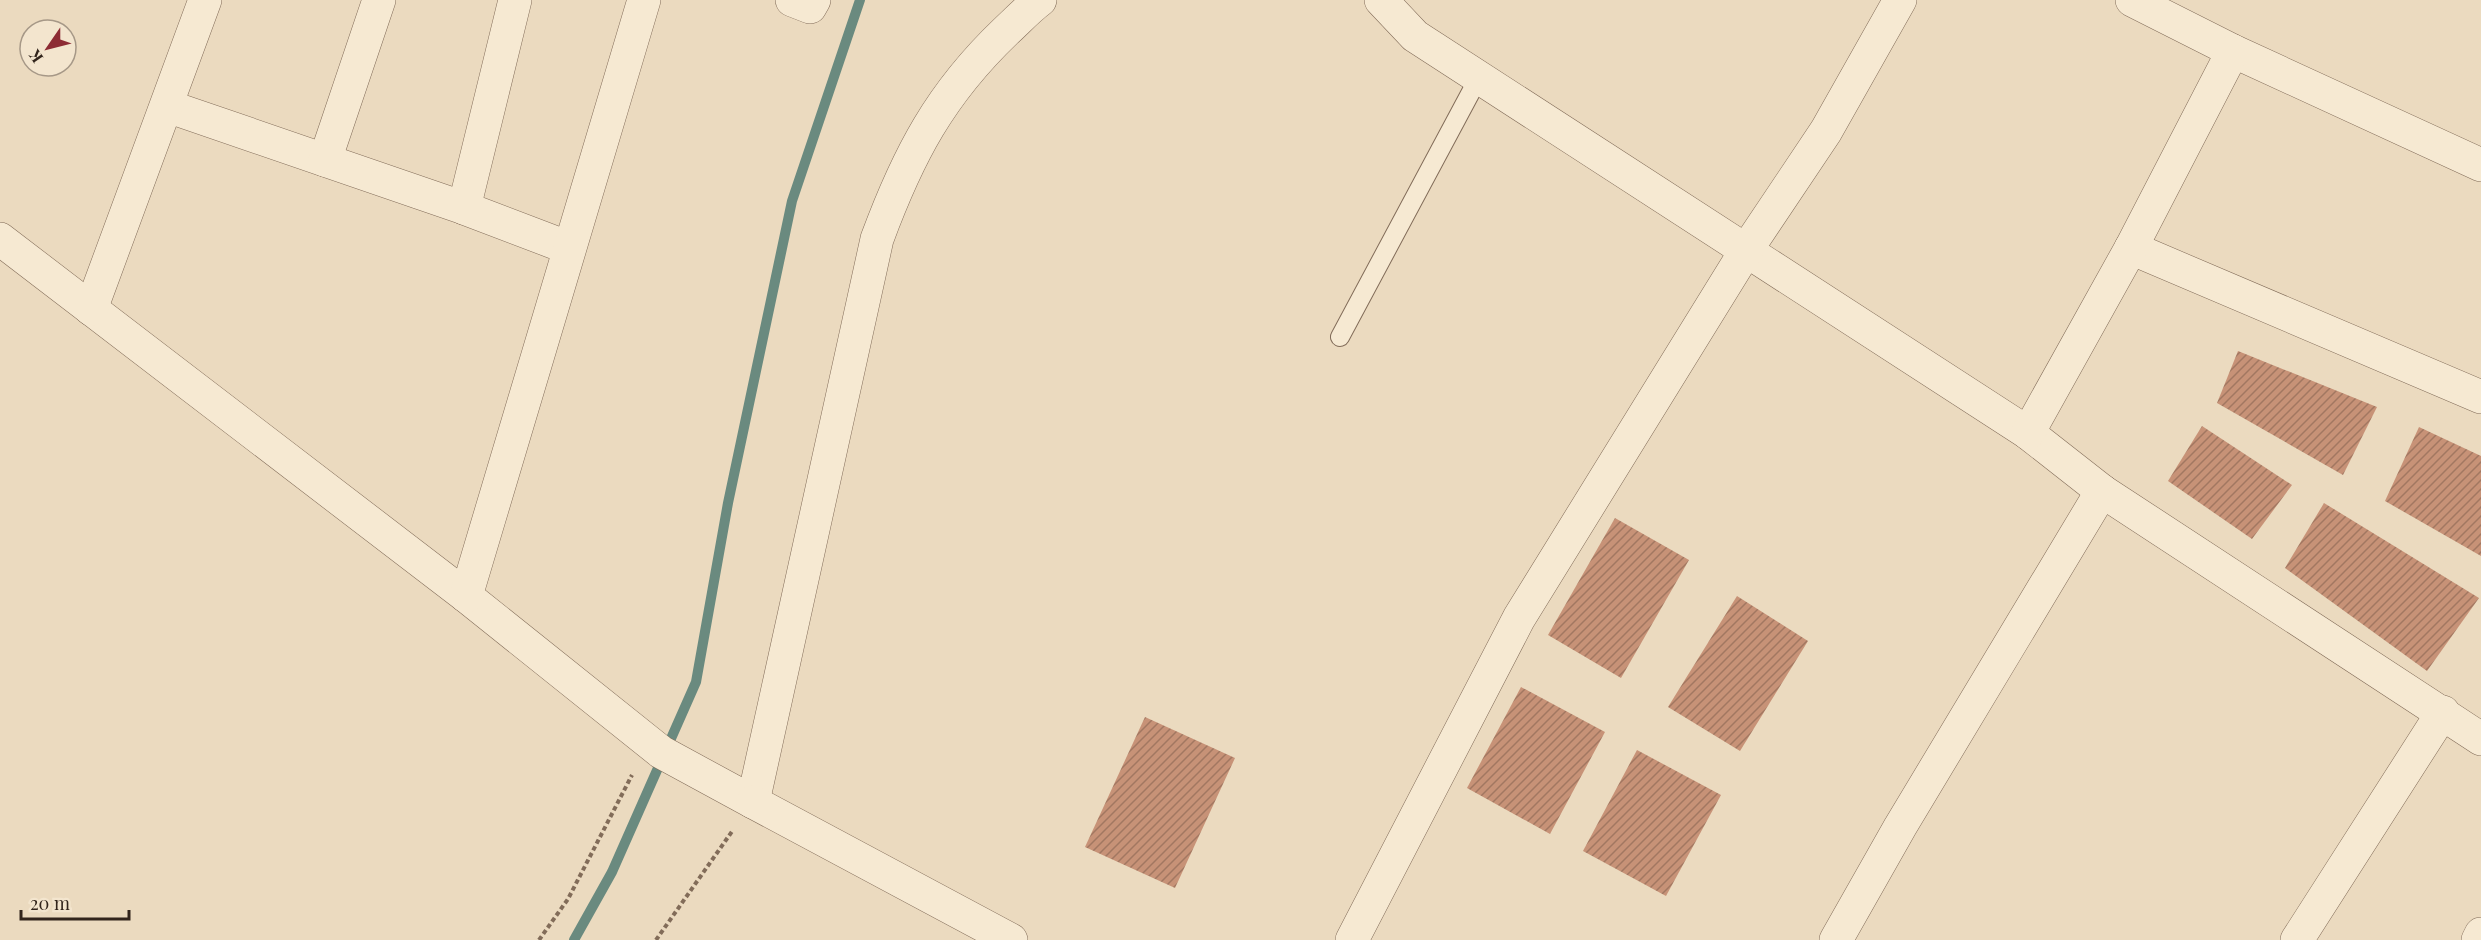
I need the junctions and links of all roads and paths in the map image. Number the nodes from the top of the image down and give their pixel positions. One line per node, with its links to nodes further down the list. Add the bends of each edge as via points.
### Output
1 (205, 0): 13 (street)
2 (379, 0): 14 (street)
3 (515, 0): 16 (street)
4 (644, 0): 18 (street)
5 (792, 0): 6 (street, via 810,7)
6 (814, 0)
7 (1040, 0): 30 (street, via 977,59 931,120 899,179 877,240)
8 (1381, 0): 12 (street, via 1415,36)
9 (1900, 0): 20 (street, via 1826,131)
10 (2132, 0): 11 (street)
11 (2233, 51): 15 (street); 19 (street)
12 (1479, 77): 20 (street); 22 (lane)
13 (167, 106): 14 (street); 21 (street)
14 (325, 160): 16 (street)
15 (2481, 165)
16 (464, 208): 18 (street)
17 (0, 239): 21 (street)
18 (568, 248): 26 (street)
19 (2131, 248): 23 (street); 24 (street)
20 (1747, 249): 24 (street); 35 (street, via 1519,618)
21 (91, 309): 26 (street)
22 (1340, 337)
23 (2481, 397)
24 (2028, 433): 25 (street)
25 (2102, 491): 27 (street); 36 (street)
26 (466, 596): 29 (street)
27 (2443, 712): 28 (street); 37 (street)
28 (2481, 739)
29 (655, 747): 30 (street); 32 (path, via 568,899)
30 (753, 802): 33 (path); 34 (street)
31 (2481, 934): 38 (street)
32 (539, 940)
33 (656, 940)
34 (1011, 940)
35 (1352, 940)
36 (1836, 940)
37 (2297, 940)
38 (2478, 940)

